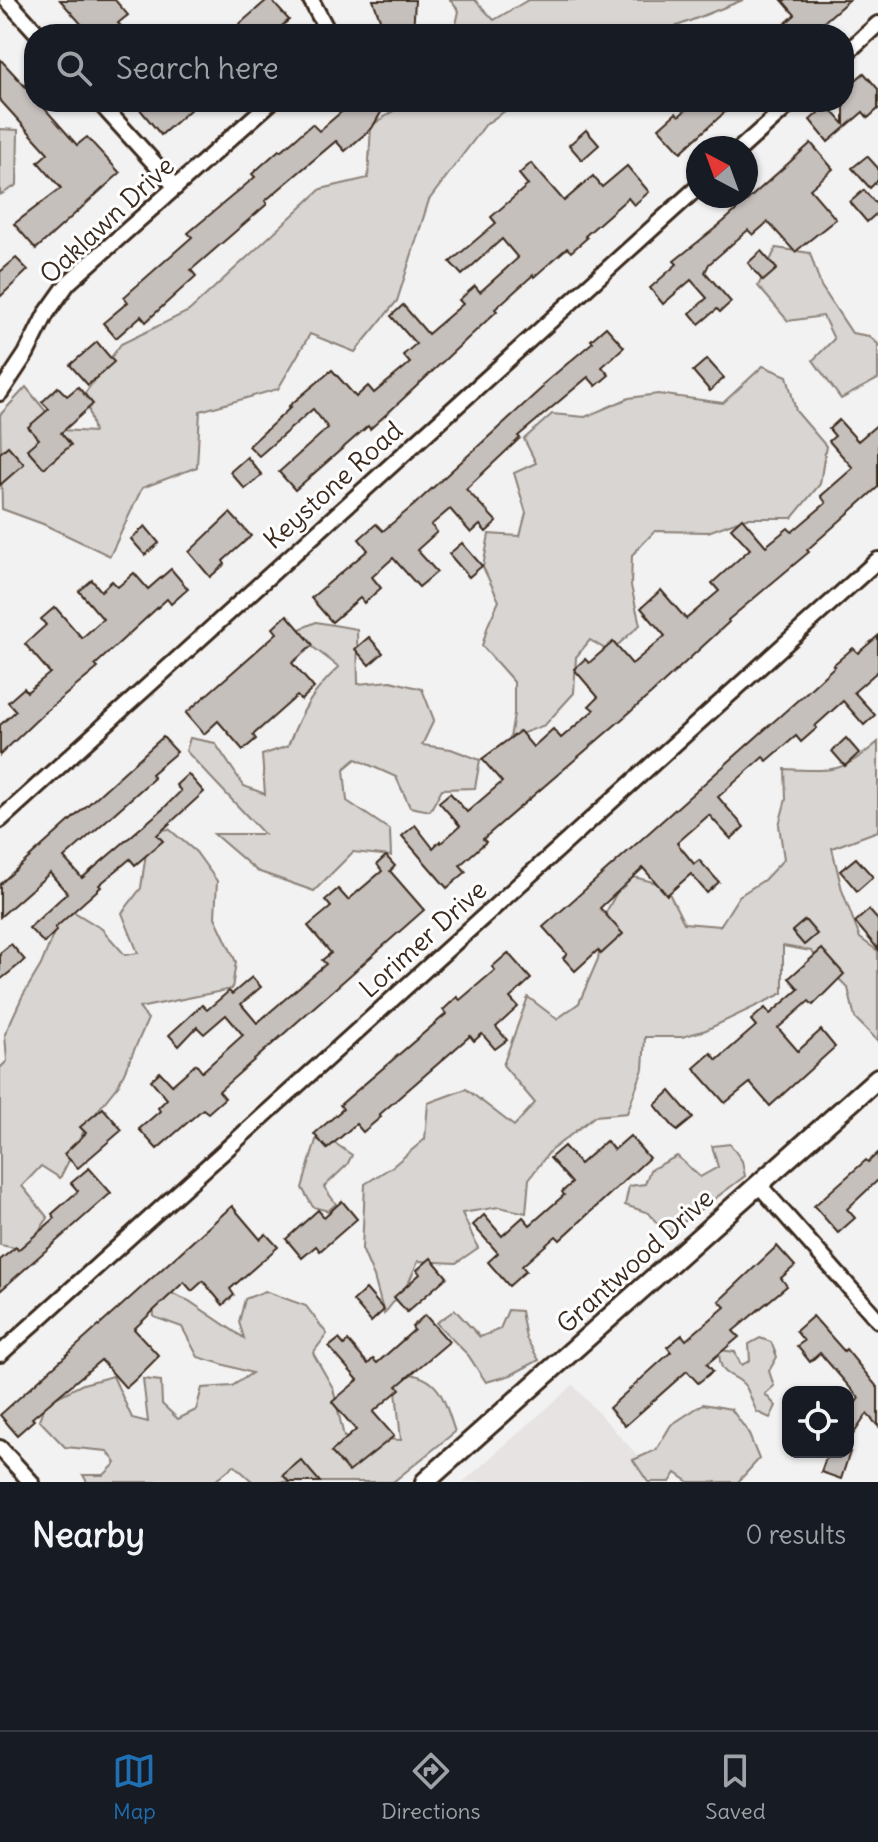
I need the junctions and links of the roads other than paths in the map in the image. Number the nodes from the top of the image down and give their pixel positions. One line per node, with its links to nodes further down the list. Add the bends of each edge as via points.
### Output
1 (7, 0): 3 (street)
2 (311, 0): 4 (street)
3 (29, 24)
4 (324, 24)
5 (878, 24): 6 (street)
6 (854, 46)
7 (108, 112): 11 (street)
8 (260, 112): 11 (street, Oaklawn Drive)
9 (781, 112): 10 (street)
10 (754, 136)
11 (176, 187): 13 (street, Oaklawn Drive, via 68,283)
12 (686, 198): 15 (street, Keystone Road)
13 (1, 388)
14 (878, 560): 19 (street, Lorimer Drive)
15 (0, 820)
16 (878, 1078): 17 (street, Grantwood Drive)
17 (759, 1185): 18 (street); 22 (street, Grantwood Drive)
18 (878, 1320)
19 (0, 1354)
20 (0, 1448): 21 (street)
21 (31, 1482)
22 (425, 1482)

